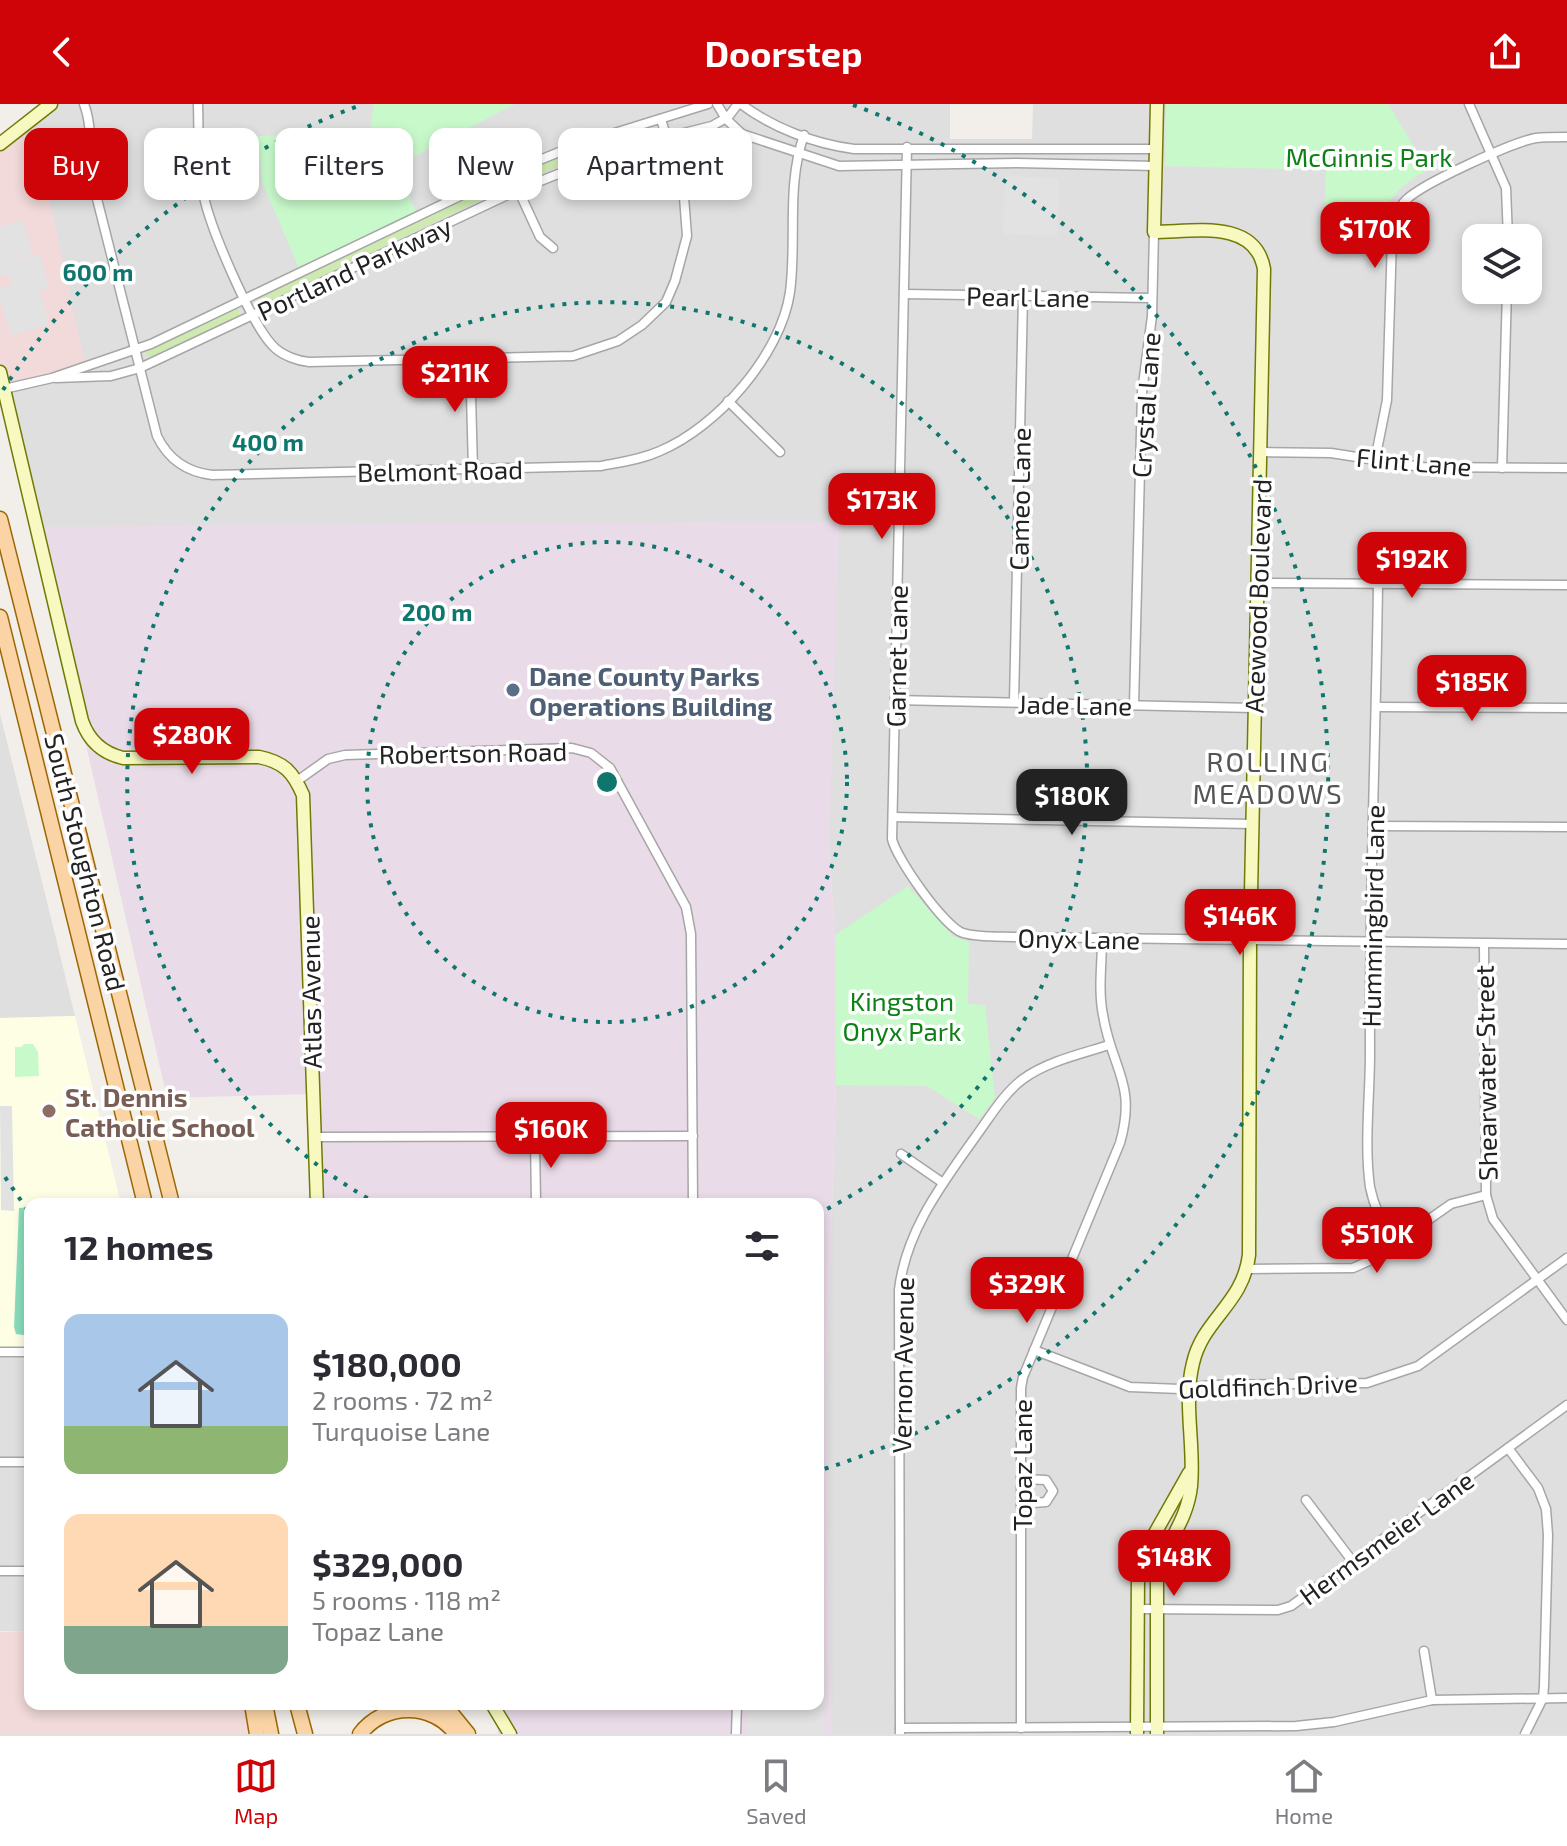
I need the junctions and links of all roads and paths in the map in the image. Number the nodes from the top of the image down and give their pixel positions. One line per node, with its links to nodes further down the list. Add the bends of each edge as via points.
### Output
1 (38, 104): 10 (street)
2 (51, 104): 10 (street)
3 (84, 104): 40 (street, Belmont Road, via 91,172)
4 (198, 104): 37 (street, via 204,199)
5 (708, 104): 11 (street, Portland Parkway)
6 (717, 104): 12 (street)
7 (740, 104): 12 (street); 15 (street)
8 (1157, 104): 20 (street, Crystal Lane)
9 (1469, 104): 22 (street)
10 (32, 117): 17 (street)
11 (661, 119): 13 (street); 23 (street, Portland Parkway)
12 (726, 119): 14 (street, Portland Parkway); 21 (street, via 742,134)
13 (664, 128)
14 (704, 128)
15 (804, 135): 18 (street, via 854,149); 21 (street, Belmont Road)
16 (1567, 137): 22 (street, via 1533,139)
17 (0, 144)
18 (907, 147): 19 (street); 25 (street, Garnet Lane)
19 (1017, 147): 20 (street); 24 (street)
20 (1157, 149): 26 (street, Crystal Lane)
21 (797, 153): 25 (street, via 839,166); 46 (street, Belmont Road, via 785,314 768,353)
22 (1491, 156): 31 (street, via 1506,188); 49 (street, via 1408,198 1394,223 1387,400)
23 (542, 159)
24 (1017, 163): 25 (street); 26 (street)
25 (907, 166): 34 (street, Garnet Lane)
26 (1156, 166): 32 (street, Crystal Lane)
27 (452, 200): 37 (street, Portland Parkway)
28 (497, 200): 39 (street, Portland Parkway)
29 (523, 200): 33 (street, via 540,237)
30 (684, 200): 41 (street, via 684,252 666,302 630,333 573,356)
31 (1507, 224)
32 (1154, 232): 36 (street, Crystal Lane); 48 (street, Acewood Boulevard, via 1241,234 1262,258)
33 (553, 248)
34 (904, 294): 35 (street, Pearl Lane); 58 (street, Garnet Lane)
35 (1023, 296): 36 (street, Pearl Lane); 59 (street, Cameo Lane)
36 (1152, 298): 60 (street, Crystal Lane, via 1142,392)
37 (245, 299): 39 (street); 40 (street, Portland Parkway)
38 (1507, 304): 50 (street)
39 (253, 316): 41 (street, via 276,349 303,362); 42 (street, Portland Parkway)
40 (135, 351): 42 (street, Belmont Road); 44 (street, Portland Parkway)
41 (470, 359): 52 (street)
42 (140, 368): 44 (street, Portland Parkway, via 111,376); 52 (street, Belmont Road, via 160,442 173,459 195,472)
43 (0, 372): 45 (street)
44 (52, 378): 45 (street, Portland Parkway)
45 (4, 389): 66 (street, via 82,721 92,741 123,758 259,757 278,761)
46 (728, 401): 47 (street); 52 (street, Belmont Road, via 688,437 636,460 601,466)
47 (780, 452)
48 (1261, 452): 49 (street, Flint Lane); 54 (street, Acewood Boulevard)
49 (1375, 460): 50 (street, Flint Lane, via 1421,467)
50 (1502, 468): 51 (street, Flint Lane)
51 (1567, 468)
52 (473, 469)
53 (0, 519): 64 (main road, South Stoughton Road)
54 (1258, 583): 55 (street); 62 (street, Acewood Boulevard)
55 (1378, 584): 56 (street); 61 (street, Hummingbird Lane)
56 (1567, 585)
57 (0, 617): 65 (main road, South Stoughton Road)
58 (895, 700): 59 (street, Jade Lane); 67 (street, Garnet Lane)
59 (1014, 702): 60 (street, Jade Lane)
60 (1134, 705): 62 (street, Jade Lane)
61 (1377, 707): 63 (street); 69 (street, Hummingbird Lane)
62 (1254, 708): 68 (street, Acewood Boulevard)
63 (1567, 708)
64 (64, 774): 65 (main road); 85 (main road, South Stoughton Road)
65 (40, 780): 84 (main road, South Stoughton Road)
66 (297, 781): 79 (street, Robertson Road, via 328,759 345,755 572,748 608,765 682,897 689,919); 80 (street, Atlas Avenue, via 305,808)
67 (893, 817): 68 (street); 71 (street, Garnet Lane, via 896,855)
68 (1252, 824): 73 (street, Acewood Boulevard)
69 (1374, 826): 70 (street); 74 (street, Hummingbird Lane)
70 (1567, 827)
71 (938, 910): 72 (street, Onyx Lane, via 964,934)
72 (1102, 939): 73 (street, Onyx Lane); 77 (street, Topaz Lane, via 1101,997)
73 (1250, 941): 74 (street, Onyx Lane); 91 (street, Acewood Boulevard)
74 (1369, 943): 75 (street, Onyx Lane); 89 (street, Hummingbird Lane, via 1370,1184 1382,1223)
75 (1484, 944): 76 (street, Onyx Lane); 83 (street, Shearwater Street)
76 (1567, 944)
77 (1109, 1045): 82 (street, Vernon Avenue, via 1024,1078); 94 (street, Topaz Lane, via 1125,1084 1125,1126)
78 (535, 1136): 79 (street); 80 (street); 87 (street)
79 (693, 1136): 88 (street, Robertson Road)
80 (314, 1137): 86 (street, Atlas Avenue)
81 (901, 1154): 82 (street)
82 (943, 1183): 124 (street, Vernon Avenue, via 917,1225 899,1290)
83 (1486, 1195): 89 (street, via 1451,1204); 92 (street, Shearwater Street, via 1493,1219)
84 (144, 1198)
85 (170, 1198)
86 (317, 1198)
87 (536, 1198)
88 (693, 1198)
89 (1395, 1242): 91 (street, via 1353,1268)
90 (1567, 1258): 92 (street, Goldfinch Drive)
91 (1247, 1269): 97 (street, Acewood Boulevard, via 1240,1289 1201,1339)
92 (1537, 1281): 93 (street, Shearwater Street); 97 (street, Goldfinch Drive, via 1418,1366 1394,1376 1347,1385)
93 (1567, 1320)
94 (1034, 1350): 97 (street, Goldfinch Drive, via 1118,1384); 103 (street, Topaz Lane, via 1021,1388)
95 (0, 1352): 96 (street)
96 (24, 1352)
97 (1190, 1387): 102 (street, Acewood Boulevard)
98 (1567, 1405): 99 (street, Hermsmeier Lane)
99 (1508, 1448): 106 (street, Hermsmeier Lane); 112 (street, via 1538,1488 1546,1509)
100 (0, 1462): 101 (street)
101 (24, 1462)
102 (1191, 1470): 109 (street, Acewood Boulevard, via 1141,1561); 110 (street, Acewood Boulevard, via 1182,1522 1158,1569)
103 (1021, 1479): 105 (street, Topaz Lane); 105 (street, via 1046,1480 1053,1491 1046,1502)
104 (1306, 1500): 106 (street)
105 (1021, 1504): 123 (street, Topaz Lane)
106 (1353, 1562): 110 (street, Hermsmeier Lane, via 1278,1610)
107 (0, 1571): 108 (street)
108 (24, 1571)
109 (1137, 1609): 110 (street, Hermsmeier Lane); 125 (street, Acewood Boulevard)
110 (1156, 1609): 126 (street, Acewood Boulevard)
111 (1424, 1651): 114 (street)
112 (1543, 1698): 113 (street); 114 (street); 135 (street)
113 (1567, 1698)
114 (1432, 1700): 126 (street, via 1309,1725)
115 (253, 1710): 127 (main road)
116 (266, 1710): 128 (main road)
117 (299, 1710): 129 (main road)
118 (404, 1710): 130 (main road, via 378,1718)
119 (412, 1710): 131 (main road, via 434,1714)
120 (447, 1710): 132 (main road)
121 (496, 1710): 133 (street)
122 (737, 1710): 134 (street)
123 (1021, 1728): 124 (street); 125 (street)
124 (900, 1731)
125 (1137, 1731): 126 (street)
126 (1157, 1731)
127 (257, 1734)
128 (271, 1734)
129 (305, 1734)
130 (360, 1734)
131 (456, 1734)
132 (468, 1734)
133 (510, 1734)
134 (736, 1734)
135 (1525, 1734)

